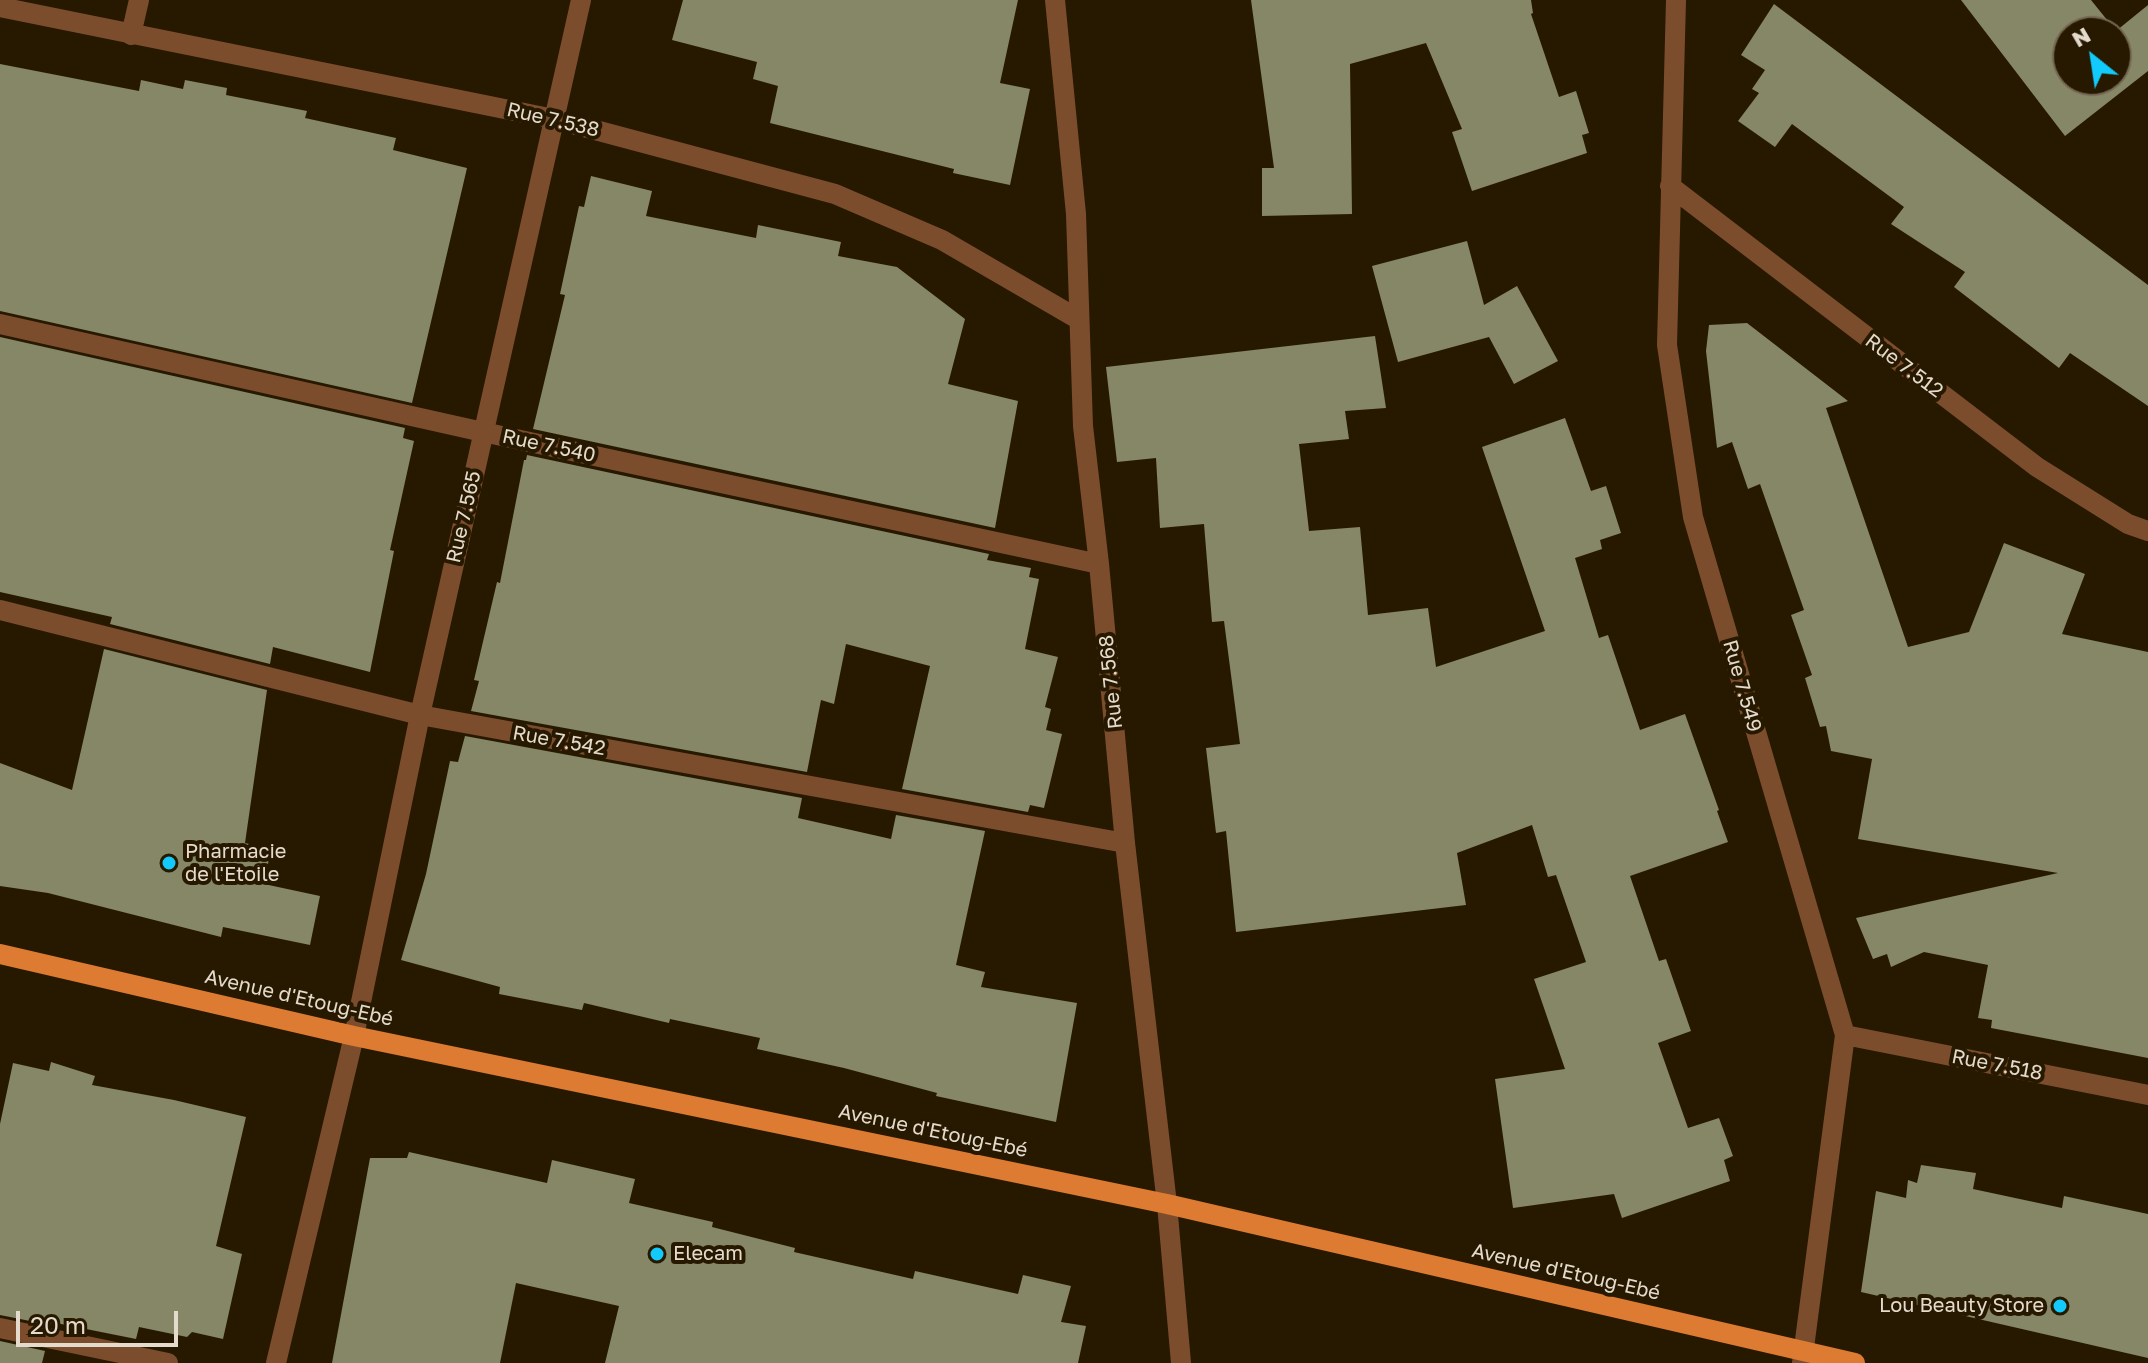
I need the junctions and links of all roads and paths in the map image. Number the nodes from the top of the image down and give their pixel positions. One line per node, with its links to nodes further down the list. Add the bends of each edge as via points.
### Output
1 (139, 0): 6 (street)
2 (581, 0): 7 (street, Rue 7.565)
3 (1055, 0): 9 (street, Rue 7.568, via 1076,214)
4 (1676, 0): 8 (street, Rue 7.549)
5 (0, 7): 6 (street, Rue 7.538)
6 (131, 35): 7 (street, Rue 7.538)
7 (554, 119): 9 (street, Rue 7.538, via 835,194 942,240); 11 (street, Rue 7.565)
8 (1670, 186): 12 (street, Rue 7.512, via 2037,467); 18 (street, Rue 7.549, via 1667,345 1693,517)
9 (1078, 319): 13 (street, Rue 7.568, via 1083,426)
10 (0, 324): 11 (street, Rue 7.540)
11 (483, 432): 13 (street, Rue 7.540); 15 (street, Rue 7.565)
12 (2148, 531)
13 (1099, 564): 16 (street, Rue 7.568)
14 (0, 610): 15 (street, Rue 7.542)
15 (420, 715): 16 (street, Rue 7.542); 19 (street, Rue 7.565)
16 (1125, 843): 21 (street, Rue 7.568)
17 (0, 954): 19 (main road, Avenue d'Etoug-Ebé)
18 (1845, 1035): 20 (street, Rue 7.518); 23 (street, Rue 7.549)
19 (354, 1036): 21 (main road, Avenue d'Etoug-Ebé); 25 (street, Rue 7.565)
20 (2148, 1095)
21 (1167, 1204): 23 (main road, Avenue d'Etoug-Ebé); 26 (street, Rue 7.568)
22 (0, 1328): 24 (street)
23 (1803, 1357): 27 (main road, Avenue d'Etoug-Ebé)
24 (168, 1363)
25 (276, 1363)
26 (1181, 1363)
27 (1855, 1363)

